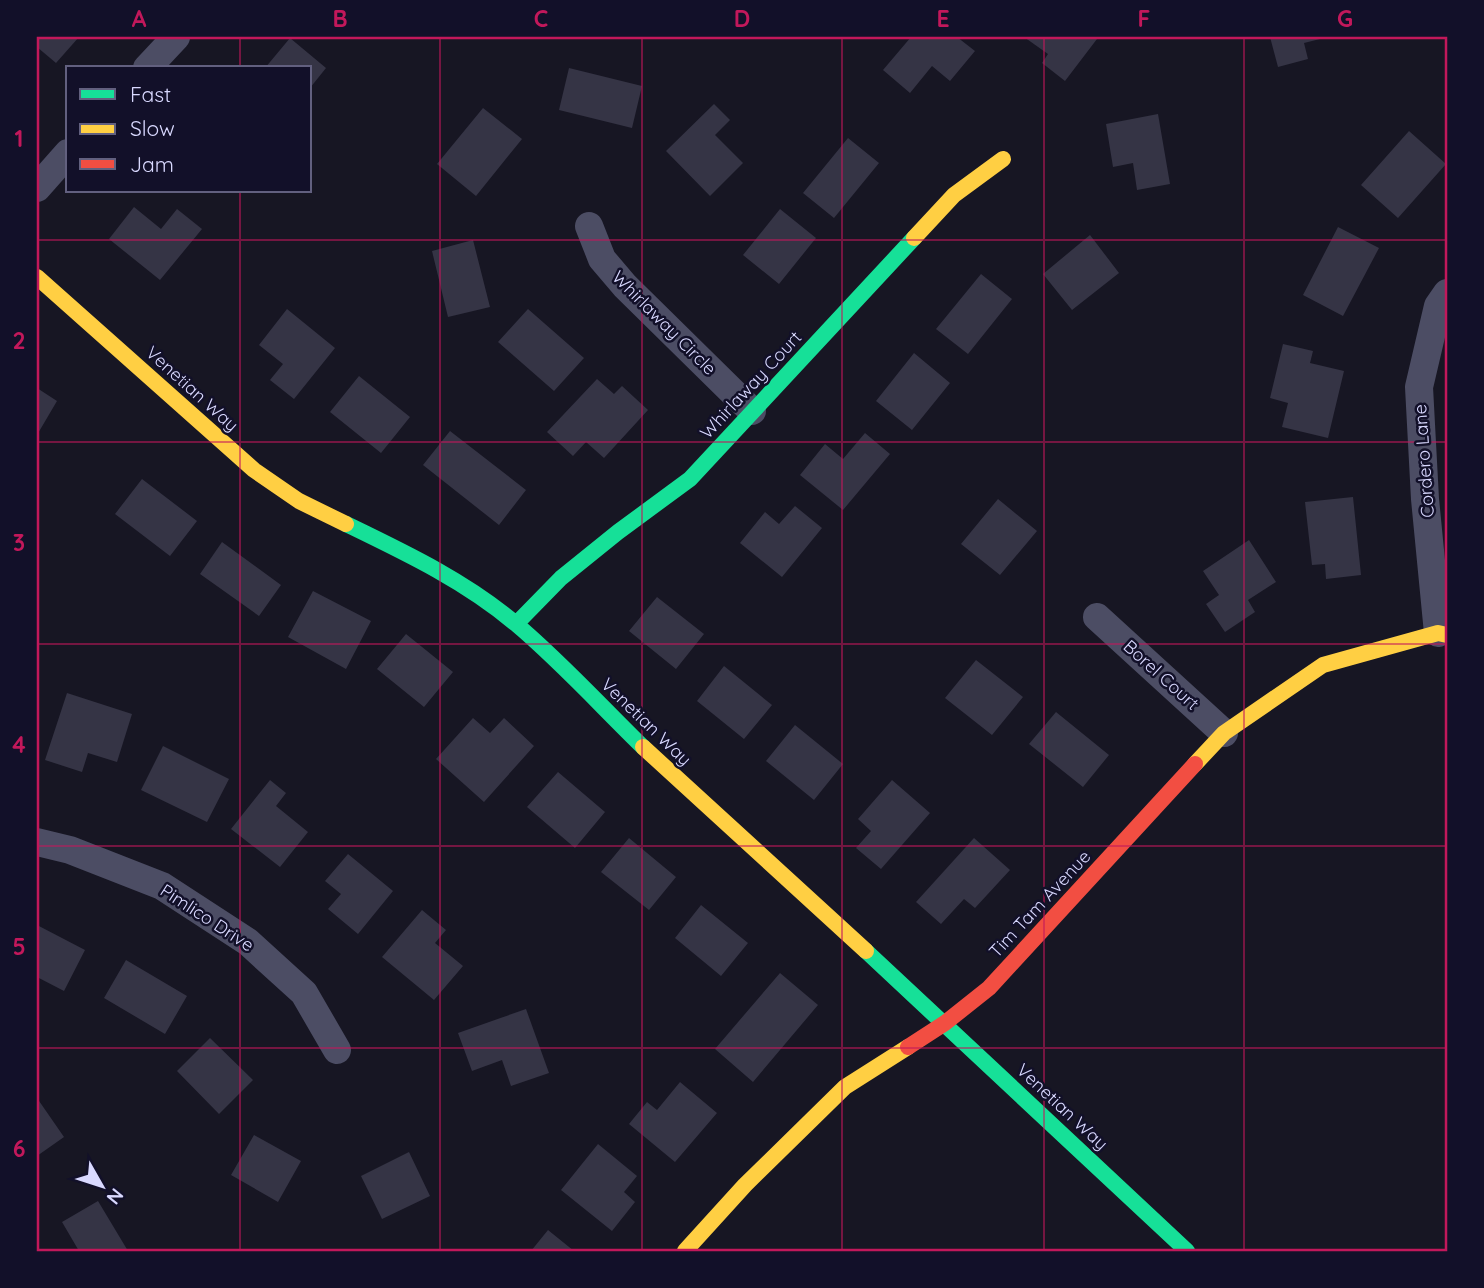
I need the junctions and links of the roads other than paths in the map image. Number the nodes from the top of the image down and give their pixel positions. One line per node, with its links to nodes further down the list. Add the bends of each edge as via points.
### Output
1 (176, 37): 2 (street)
2 (149, 66)
3 (66, 155): 5 (street)
4 (1003, 159): 9 (street, Whirlaway Court, via 954,195)
5 (37, 188)
6 (589, 226): 9 (street, Whirlaway Circle, via 602,259 625,286)
7 (37, 277): 11 (street, Venetian Way, via 254,470 299,501 424,561)
8 (1447, 293): 12 (street, Cordero Lane, via 1438,306 1419,387 1426,499)
9 (752, 411): 11 (street, Whirlaway Court, via 690,479 561,578)
10 (1097, 617): 13 (street, Borel Court)
11 (516, 624): 15 (street, Venetian Way, via 663,766)
12 (1443, 634): 13 (street, Tim Tam Avenue, via 1323,665)
13 (1224, 733): 15 (street, Tim Tam Avenue, via 989,988)
14 (37, 842): 16 (street, Pimlico Drive, via 162,886 248,942 304,993)
15 (945, 1023): 17 (street, Tim Tam Avenue, via 845,1087); 18 (street, Venetian Way)
16 (337, 1050)
17 (685, 1251)
18 (1187, 1251)

